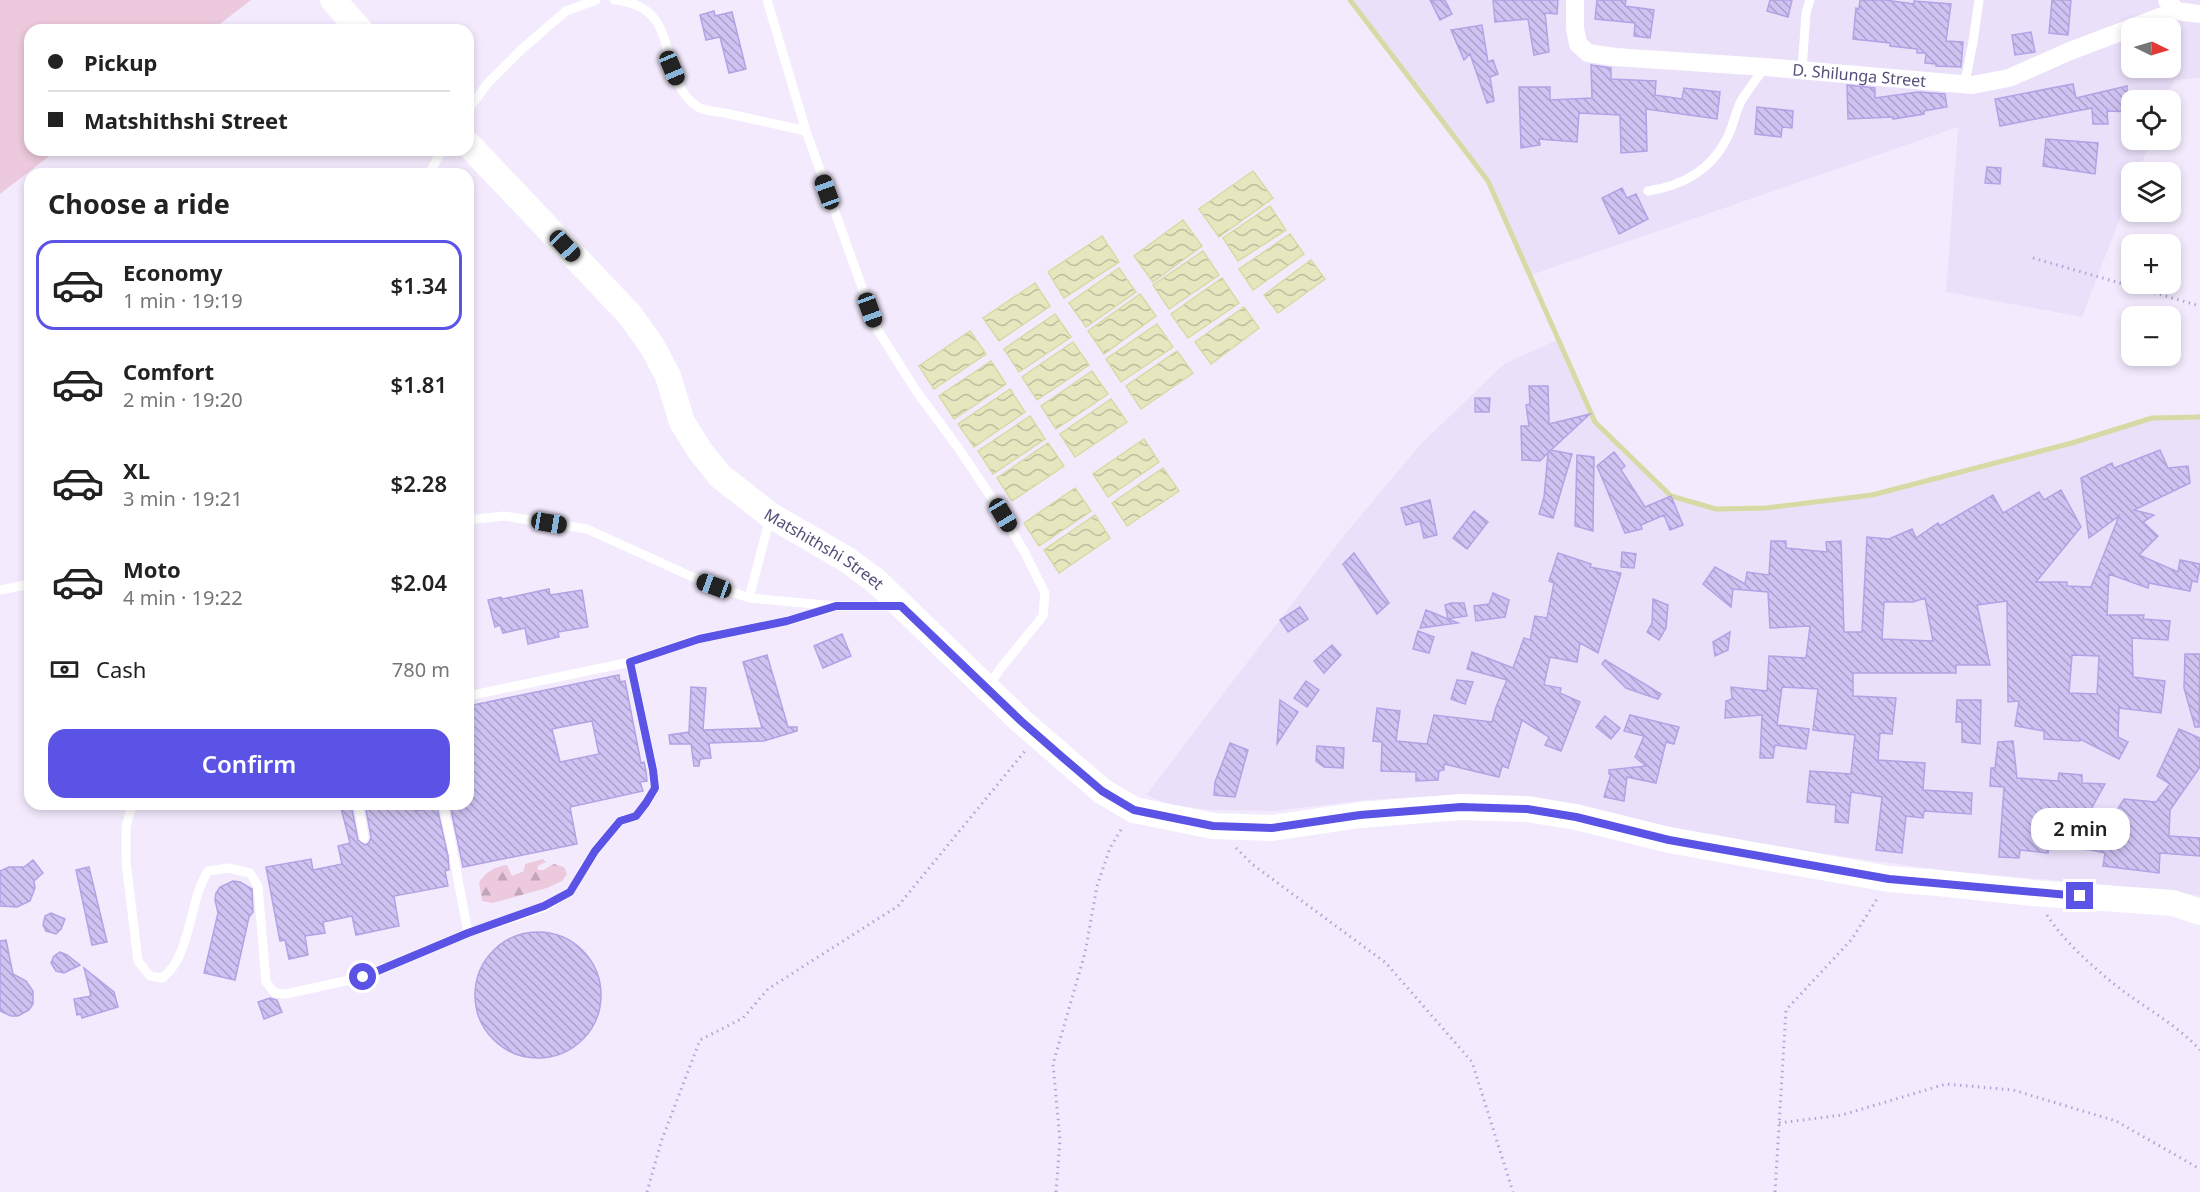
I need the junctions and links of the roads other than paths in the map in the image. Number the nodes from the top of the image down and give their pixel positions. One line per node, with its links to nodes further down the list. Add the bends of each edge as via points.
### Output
1 (333, 0): 12 (main road)
2 (570, 0): 10 (lane)
3 (596, 0): 10 (lane)
4 (614, 0): 17 (lane, via 649,11 662,30 681,87 700,108)
5 (767, 0): 17 (lane)
6 (1575, 0): 13 (street, D. Shilunga Street, via 1578,44 1588,53)
7 (1810, 0): 14 (lane)
8 (1978, 0): 15 (lane, via 1966,77)
9 (2171, 5): 11 (street); 15 (street, D. Shilunga Street, via 2009,78)
10 (566, 11): 16 (lane, via 522,49)
11 (2200, 14)
12 (355, 24)
13 (1765, 67): 14 (street, D. Shilunga Street); 19 (lane, via 1740,103 1726,140 1709,162 1684,181)
14 (1802, 70): 15 (street, D. Shilunga Street)
15 (1972, 85)
16 (474, 102)
17 (806, 130): 28 (lane, via 877,329 1003,515 1045,593 1042,616)
18 (474, 150): 20 (main road, Matshithshi Street, via 630,315 668,376 682,422 700,451 720,476)
19 (1648, 191)
20 (770, 515): 24 (lane); 26 (main road, Matshithshi Street, via 846,559)
21 (474, 519): 24 (lane, via 504,516 587,529)
22 (24, 585): 23 (lane)
23 (0, 590)
24 (748, 598): 25 (lane)
25 (836, 606): 26 (lane); 27 (lane, via 787,621 699,639)
26 (901, 606): 28 (main road, Matshithshi Street)
27 (630, 662): 29 (lane); 35 (lane, via 655,788 636,816 620,821 595,851 570,892 544,906)
28 (988, 688): 34 (main road, Matshithshi Street, via 1102,791 1134,810 1213,826 1272,828 1360,815 1461,807 1527,809 1669,840 1889,879 2173,903)
29 (474, 695)
30 (130, 810): 35 (lane, via 126,862 138,961 150,976 162,978 171,972 179,958 200,884 208,871 228,868 250,873 258,886 266,982 275,993 363,977)
31 (359, 810): 33 (lane)
32 (444, 810): 35 (lane)
33 (364, 838)
34 (2200, 912)
35 (468, 933)

